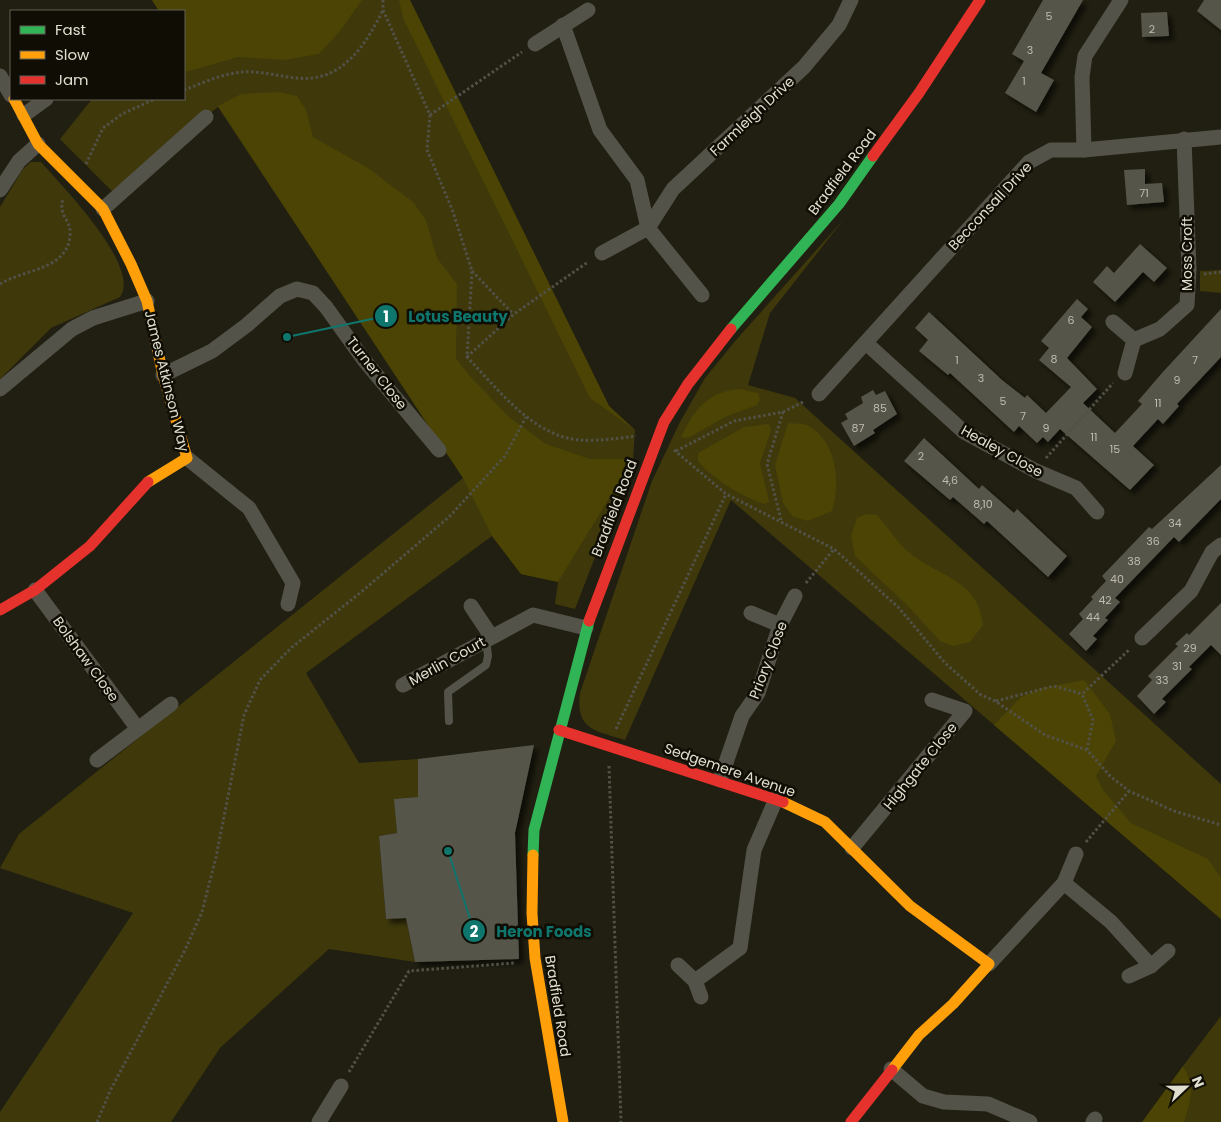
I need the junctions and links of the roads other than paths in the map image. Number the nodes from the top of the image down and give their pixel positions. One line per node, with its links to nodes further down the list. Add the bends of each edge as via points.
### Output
1 (851, 0): 19 (street, Farmleigh Drive, via 839,25 804,67 673,189)
2 (980, 0): 41 (street, Bradfield Road, via 919,93 839,204 740,318 688,384 664,422)
3 (1121, 0): 16 (street, via 1085,56 1082,77)
4 (588, 10): 5 (street)
5 (563, 24): 6 (street); 19 (street, via 600,130 637,180)
6 (535, 44)
7 (0, 76): 8 (street)
8 (10, 93)
9 (15, 100): 11 (street, James Atkinson Way)
10 (45, 100): 11 (street)
11 (24, 116): 15 (street, James Atkinson Way)
12 (206, 117): 18 (street)
13 (1221, 137): 14 (street, Becconsall Drive)
14 (1184, 139): 16 (street, Becconsall Drive); 24 (street, Moss Croft, via 1189,269 1187,304 1160,329)
15 (38, 144): 17 (street, via 19,161); 18 (street, James Atkinson Way)
16 (1084, 150): 25 (street, Becconsall Drive, via 1051,150 1029,162)
17 (0, 190)
18 (103, 209): 22 (street, James Atkinson Way)
19 (648, 228): 20 (street, Farmleigh Drive); 21 (street)
20 (602, 253)
21 (702, 295)
22 (147, 301): 27 (street, James Atkinson Way); 28 (street, James Atkinson Way, via 93,318 72,329)
23 (1113, 322): 24 (street)
24 (1134, 340): 26 (street)
25 (866, 343): 29 (street, Becconsall Drive); 32 (street, Healey Close, via 964,432 1036,471 1076,488)
26 (1125, 373)
27 (163, 375): 30 (street, Turner Close, via 212,351 280,296 297,290 313,293); 31 (street, James Atkinson Way)
28 (0, 389)
29 (819, 394)
30 (439, 450)
31 (187, 458): 34 (street, James Atkinson Way, via 144,484 90,546); 36 (street, via 249,508 293,583)
32 (1096, 512)
33 (1221, 545): 43 (street, via 1212,552 1191,590)
34 (35, 590): 38 (street, James Atkinson Way); 48 (street, Bolshaw Close)
35 (795, 596): 40 (street, Priory Close)
36 (288, 604)
37 (471, 606): 42 (street, Merlin Court)
38 (0, 610)
39 (751, 614): 40 (street)
40 (780, 625): 51 (street, Priory Close, via 758,694 742,716)
41 (586, 628): 42 (street, Merlin Court, via 533,616); 49 (street, Bradfield Road)
42 (489, 638): 44 (street, Merlin Court); 47 (lane, via 486,665 448,692)
43 (1142, 638)
44 (403, 685)
45 (932, 700): 53 (street, Highgate Close, via 965,711)
46 (171, 704): 48 (street)
47 (449, 721)
48 (138, 729): 50 (street)
49 (559, 730): 51 (street, Sedgemere Avenue); 66 (street, Bradfield Road, via 534,830 532,913 535,958)
50 (97, 760)
51 (720, 780): 52 (street, Sedgemere Avenue)
52 (776, 799): 53 (street, Sedgemere Avenue, via 825,822); 61 (street, via 754,850 740,948)
53 (852, 848): 57 (street, Sedgemere Avenue, via 910,906)
54 (1076, 854): 55 (street)
55 (1064, 883): 57 (street); 59 (street, via 1111,922)
56 (1168, 951): 59 (street)
57 (988, 964): 63 (street, via 953,1004 919,1035)
58 (678, 965): 61 (street)
59 (1151, 966): 60 (street)
60 (1129, 976)
61 (696, 981): 62 (street)
62 (701, 997)
63 (891, 1069): 67 (street); 68 (street, via 923,1096 944,1102 988,1104)
64 (341, 1086): 65 (street)
65 (319, 1122)
66 (563, 1122)
67 (851, 1122)
68 (1030, 1122)

